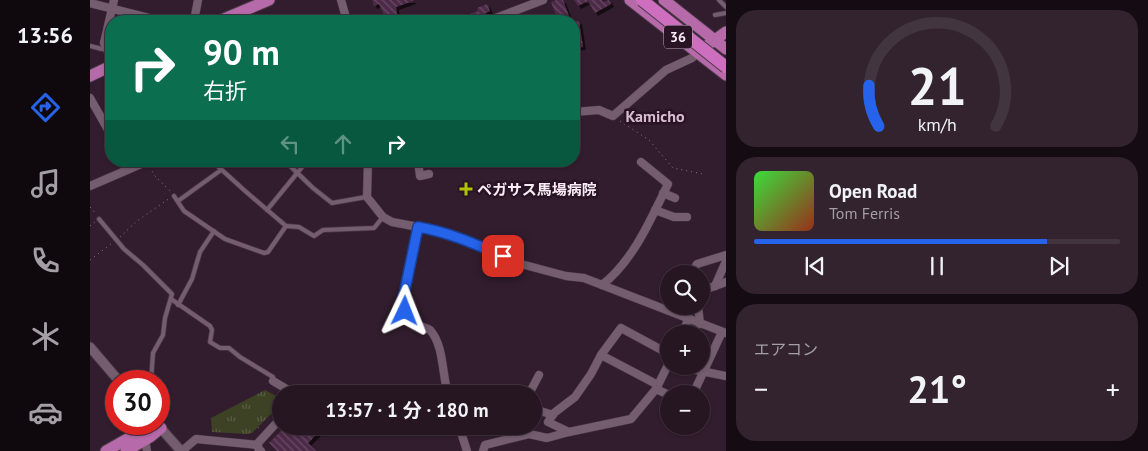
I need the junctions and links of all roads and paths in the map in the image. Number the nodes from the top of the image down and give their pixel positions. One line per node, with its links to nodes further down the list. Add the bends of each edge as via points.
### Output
1 (114, 0): 14 (street)
2 (198, 0): 18 (street)
3 (251, 0): 11 (street)
4 (341, 0): 20 (street)
5 (543, 0): 21 (street)
6 (630, 0): 27 (main road, 36)
7 (642, 0): 28 (highway, bridge)
8 (656, 0): 26 (highway)
9 (664, 0): 26 (main road, 36)
10 (719, 0): 13 (lane)
11 (266, 1): 19 (main road)
12 (90, 3): 14 (street)
13 (726, 7)
14 (112, 9): 16 (street); 17 (street)
15 (726, 13): 22 (lane)
16 (111, 15)
17 (136, 15)
18 (195, 15)
19 (245, 15)
20 (345, 15)
21 (504, 15)
22 (715, 15)
23 (726, 32): 26 (main road)
24 (90, 46): 25 (lane)
25 (105, 48)
26 (723, 48): 27 (main road)
27 (702, 56): 30 (main road, 36); 34 (street, via 666,70)
28 (726, 67)
29 (105, 69): 31 (main road)
30 (726, 75)
31 (90, 76)
32 (90, 98): 35 (street)
33 (580, 112): 34 (street, via 599,110)
34 (613, 116): 49 (path, via 649,140 673,168)
35 (105, 125)
36 (641, 162): 51 (street, via 668,184)
37 (127, 167): 45 (street)
38 (135, 167): 45 (street)
39 (151, 167): 52 (path)
40 (219, 167): 46 (lane)
41 (290, 167): 47 (lane)
42 (302, 167): 47 (lane)
43 (368, 167): 53 (street)
44 (419, 167): 48 (street, via 420,176)
45 (129, 170): 50 (street)
46 (222, 170): 55 (lane); 57 (lane)
47 (297, 173): 53 (lane, via 332,203); 57 (lane)
48 (429, 174)
49 (703, 174)
50 (90, 186)
51 (663, 193): 54 (street); 58 (street)
52 (174, 196): 55 (lane); 65 (path, via 136,221)
53 (367, 197): 59 (street)
54 (675, 198)
55 (178, 201): 64 (lane, via 184,211)
56 (90, 207): 61 (path)
57 (267, 210): 62 (lane)
58 (655, 210): 60 (street, via 674,217); 71 (street, via 627,258 612,278)
59 (383, 217): 62 (lane, via 374,228 322,230 314,236 299,227); 63 (street)
60 (687, 217)
61 (99, 219): 65 (lane)
62 (286, 226): 64 (lane, via 264,253)
63 (418, 227): 71 (street, via 468,240 521,264); 93 (street, via 402,304 416,323 430,330 442,356)
64 (214, 231): 75 (lane, via 200,252 192,279)
65 (116, 240): 67 (path); 74 (lane, via 172,294)
66 (726, 255): 69 (street)
67 (90, 260)
68 (726, 261): 72 (street)
69 (696, 265)
70 (726, 282): 72 (street)
71 (602, 285): 77 (street)
72 (715, 286): 73 (street)
73 (710, 287)
74 (171, 299): 75 (lane); 86 (lane, via 163,335 154,353)
75 (178, 305): 91 (lane, via 210,326 210,342 220,348 229,348)
76 (699, 315): 78 (street)
77 (688, 320): 78 (street); 79 (street)
78 (700, 324): 80 (street)
79 (686, 325)
80 (724, 333): 84 (street)
81 (90, 347): 85 (street)
82 (660, 349): 83 (street, via 621,328)
83 (601, 356): 95 (street); 98 (street, via 575,397)
84 (710, 360)
85 (110, 370)
86 (152, 370)
87 (710, 373): 90 (street)
88 (539, 375): 94 (street)
89 (663, 375): 95 (street)
90 (726, 376)
91 (273, 380): 92 (street)
92 (281, 385)
93 (447, 385)
94 (534, 385)
95 (657, 387): 96 (street); 102 (street, via 631,419)
96 (660, 389)
97 (542, 412): 98 (street)
98 (553, 415): 102 (street, via 548,422)
99 (258, 427): 101 (path)
100 (272, 427): 107 (street, via 259,441)
101 (262, 431)
102 (569, 432): 112 (street, via 548,438 529,434 485,445)
103 (134, 435): 108 (main road)
104 (166, 435): 110 (street)
105 (462, 435): 111 (street)
106 (146, 446): 109 (main road)
107 (260, 448): 110 (street, via 196,439)
108 (106, 451)
109 (126, 451)
110 (181, 451)
111 (467, 451)
112 (483, 451)

